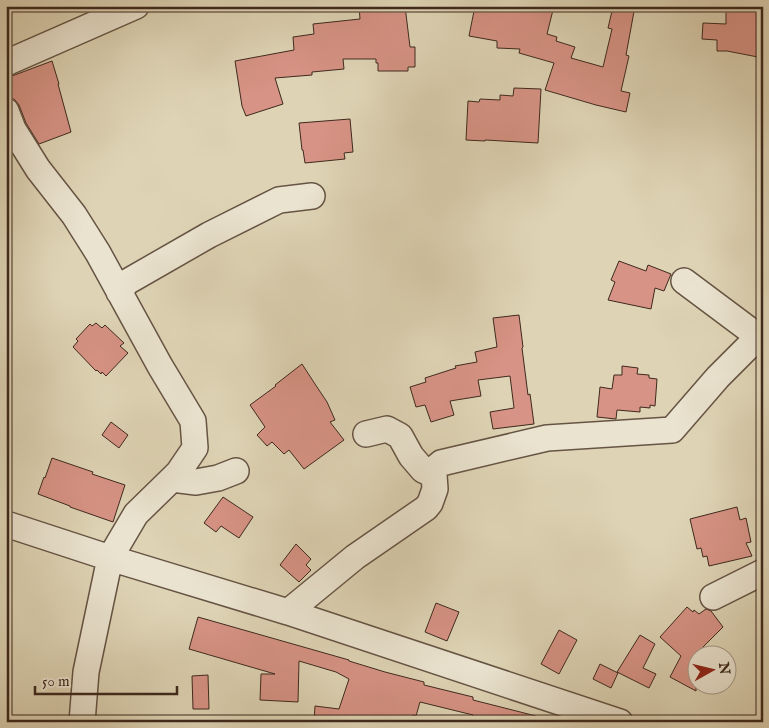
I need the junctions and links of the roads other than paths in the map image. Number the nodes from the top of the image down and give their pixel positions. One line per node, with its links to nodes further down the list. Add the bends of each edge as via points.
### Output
1 (136, 6): 2 (street)
2 (8, 58)
3 (6, 111): 6 (street, via 13,129 74,215)
4 (312, 196): 6 (street, via 279,200 127,282)
5 (684, 281): 7 (street)
6 (119, 292): 11 (street, via 192,421 195,448)
7 (761, 335): 10 (street, via 718,377 672,430 547,438 441,464 435,468)
8 (366, 434): 10 (street, via 387,429 400,436 411,456 424,470)
9 (236, 471): 11 (street, via 196,482)
10 (434, 475): 16 (street, via 435,489 426,508 355,557)
11 (172, 479): 13 (street, via 136,514)
12 (6, 524): 13 (street)
13 (110, 558): 16 (street); 17 (street, via 86,672)
14 (763, 572): 15 (street)
15 (713, 597)
16 (288, 612): 18 (street)
17 (82, 722)
18 (620, 722)

